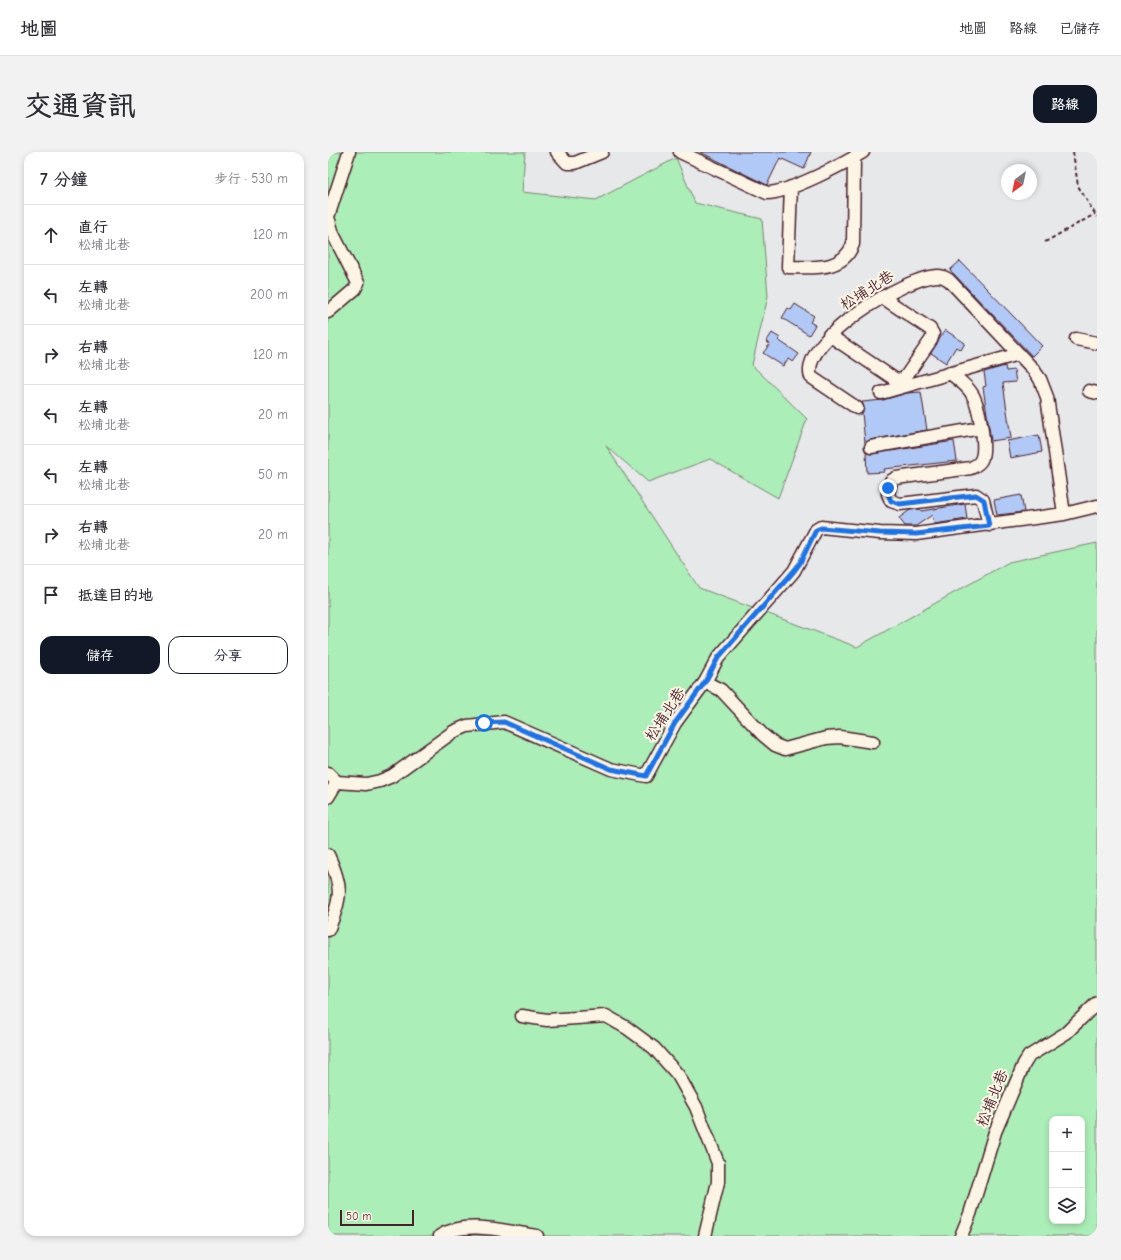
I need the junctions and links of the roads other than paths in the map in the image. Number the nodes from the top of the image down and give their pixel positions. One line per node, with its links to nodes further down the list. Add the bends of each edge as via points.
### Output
1 (349, 152): 7 (street)
2 (557, 152): 3 (street, via 567,163 576,164)
3 (602, 152)
4 (680, 152): 6 (street, via 766,193)
5 (859, 155): 6 (street); 6 (street, via 853,244 846,256 824,268 788,267)
6 (791, 187)
7 (328, 217): 9 (street, via 333,234 358,283 355,289)
8 (882, 297): 10 (street, 松埔北巷); 10 (street, via 930,329 933,334 904,379 896,380); 13 (street, 松埔北巷, via 902,286 942,276 949,280)
9 (328, 312)
10 (828, 335): 16 (street, 松埔北巷, via 810,364 811,377)
11 (1076, 339): 12 (street)
12 (1097, 343)
13 (1020, 354): 14 (street); 20 (street, 松埔北巷, via 1040,379 1047,397)
14 (950, 373): 15 (street); 17 (street, via 971,392)
15 (881, 392)
16 (857, 408)
17 (981, 428): 18 (street); 21 (street, via 980,462 971,468 896,478 891,481 888,494 891,501 900,504 976,495 984,500)
18 (871, 447)
19 (1097, 506): 20 (street, 松埔北巷)
20 (1064, 514): 21 (street, 松埔北巷)
21 (989, 526): 22 (street, 松埔北巷, via 916,534 821,528 816,530 797,567 718,658)
22 (705, 682): 23 (street, via 721,690 763,735 785,749 826,738 840,737); 25 (street, 松埔北巷, via 675,723 646,776 611,769 504,722 467,726 453,732 392,776 380,781 366,784)
23 (873, 742)
24 (328, 773): 25 (street)
25 (337, 782): 26 (street)
26 (328, 797)
27 (328, 855): 28 (street, via 337,876 340,892 336,912)
28 (328, 930)
29 (1097, 1003): 34 (street, 松埔北巷, via 1066,1033 1029,1056 1024,1064 995,1132)
30 (522, 1016): 33 (street, via 547,1020 606,1016 654,1048 678,1075 696,1107 718,1163 718,1182)
31 (440, 1236): 32 (street, via 448,1231 472,1227)
32 (537, 1236)
33 (705, 1236)
34 (961, 1236)

